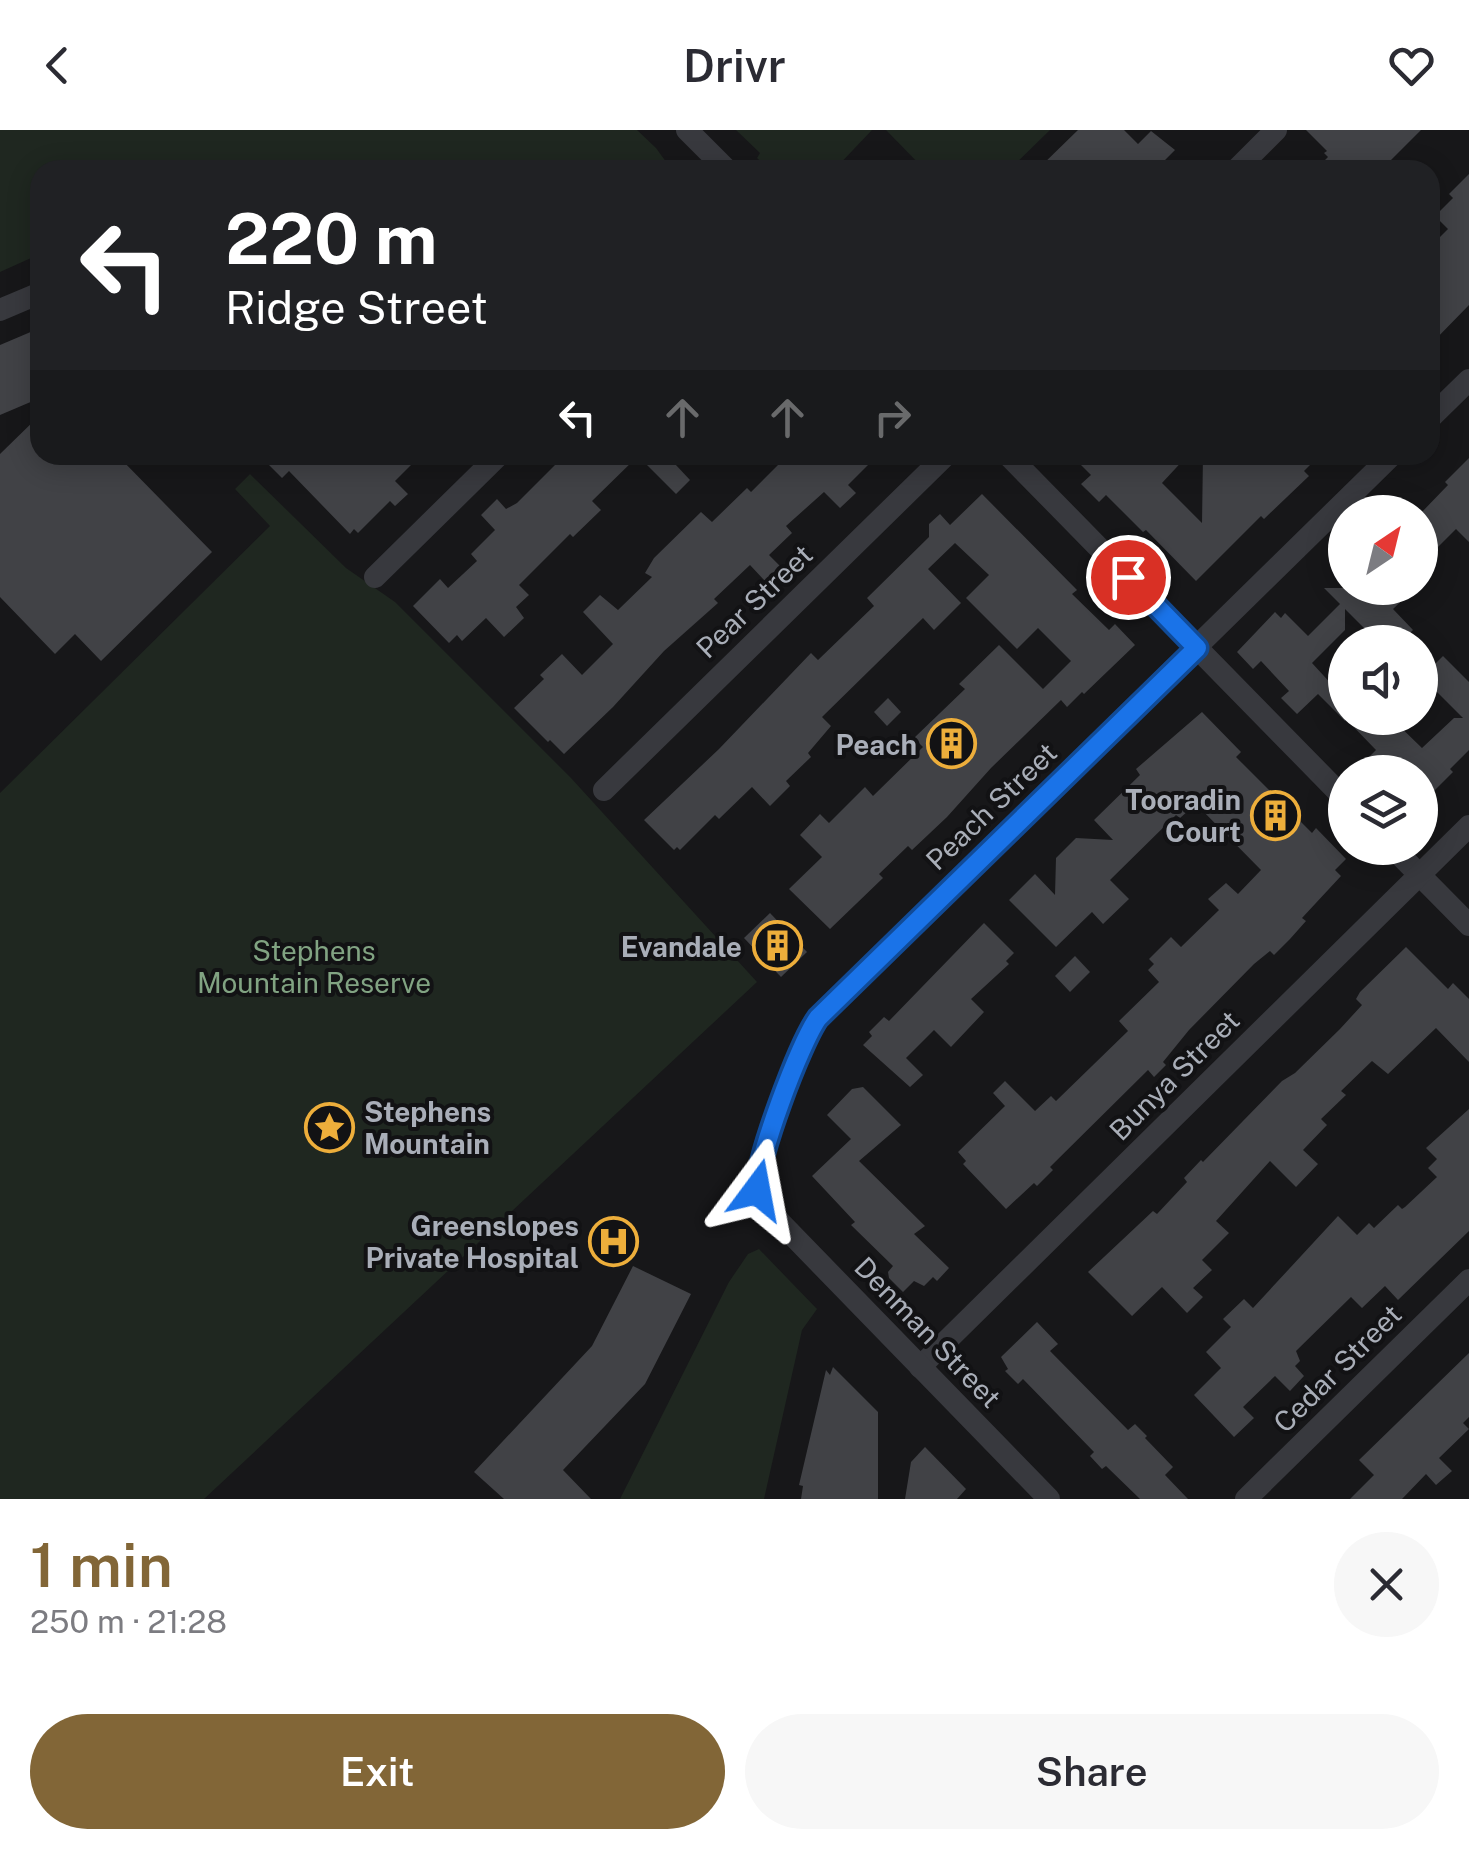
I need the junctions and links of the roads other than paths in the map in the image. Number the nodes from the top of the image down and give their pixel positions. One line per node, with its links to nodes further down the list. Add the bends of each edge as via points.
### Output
1 (687, 130): 3 (street)
2 (1276, 130): 4 (street)
3 (716, 160)
4 (1246, 160)
5 (30, 297): 6 (street)
6 (0, 310)
7 (1469, 380): 8 (street)
8 (1440, 408)
9 (489, 465): 13 (street)
10 (936, 465): 16 (street, Pear Street)
11 (1018, 465): 14 (street)
12 (1382, 465): 14 (street, Peach Street)
13 (375, 576)
14 (1197, 648): 15 (street); 21 (street, Peach Street, via 818,1018 758,1174)
15 (1328, 781)
16 (604, 790)
17 (1469, 826): 19 (street, Bunya Street)
18 (1410, 865): 19 (street)
19 (1420, 875): 20 (street); 23 (street, Bunya Street)
20 (1469, 925)
21 (764, 1206): 23 (street, Denman Street)
22 (1469, 1280): 25 (street, Cedar Street)
23 (920, 1367): 24 (street, Denman Street)
24 (1049, 1499)
25 (1246, 1499)

